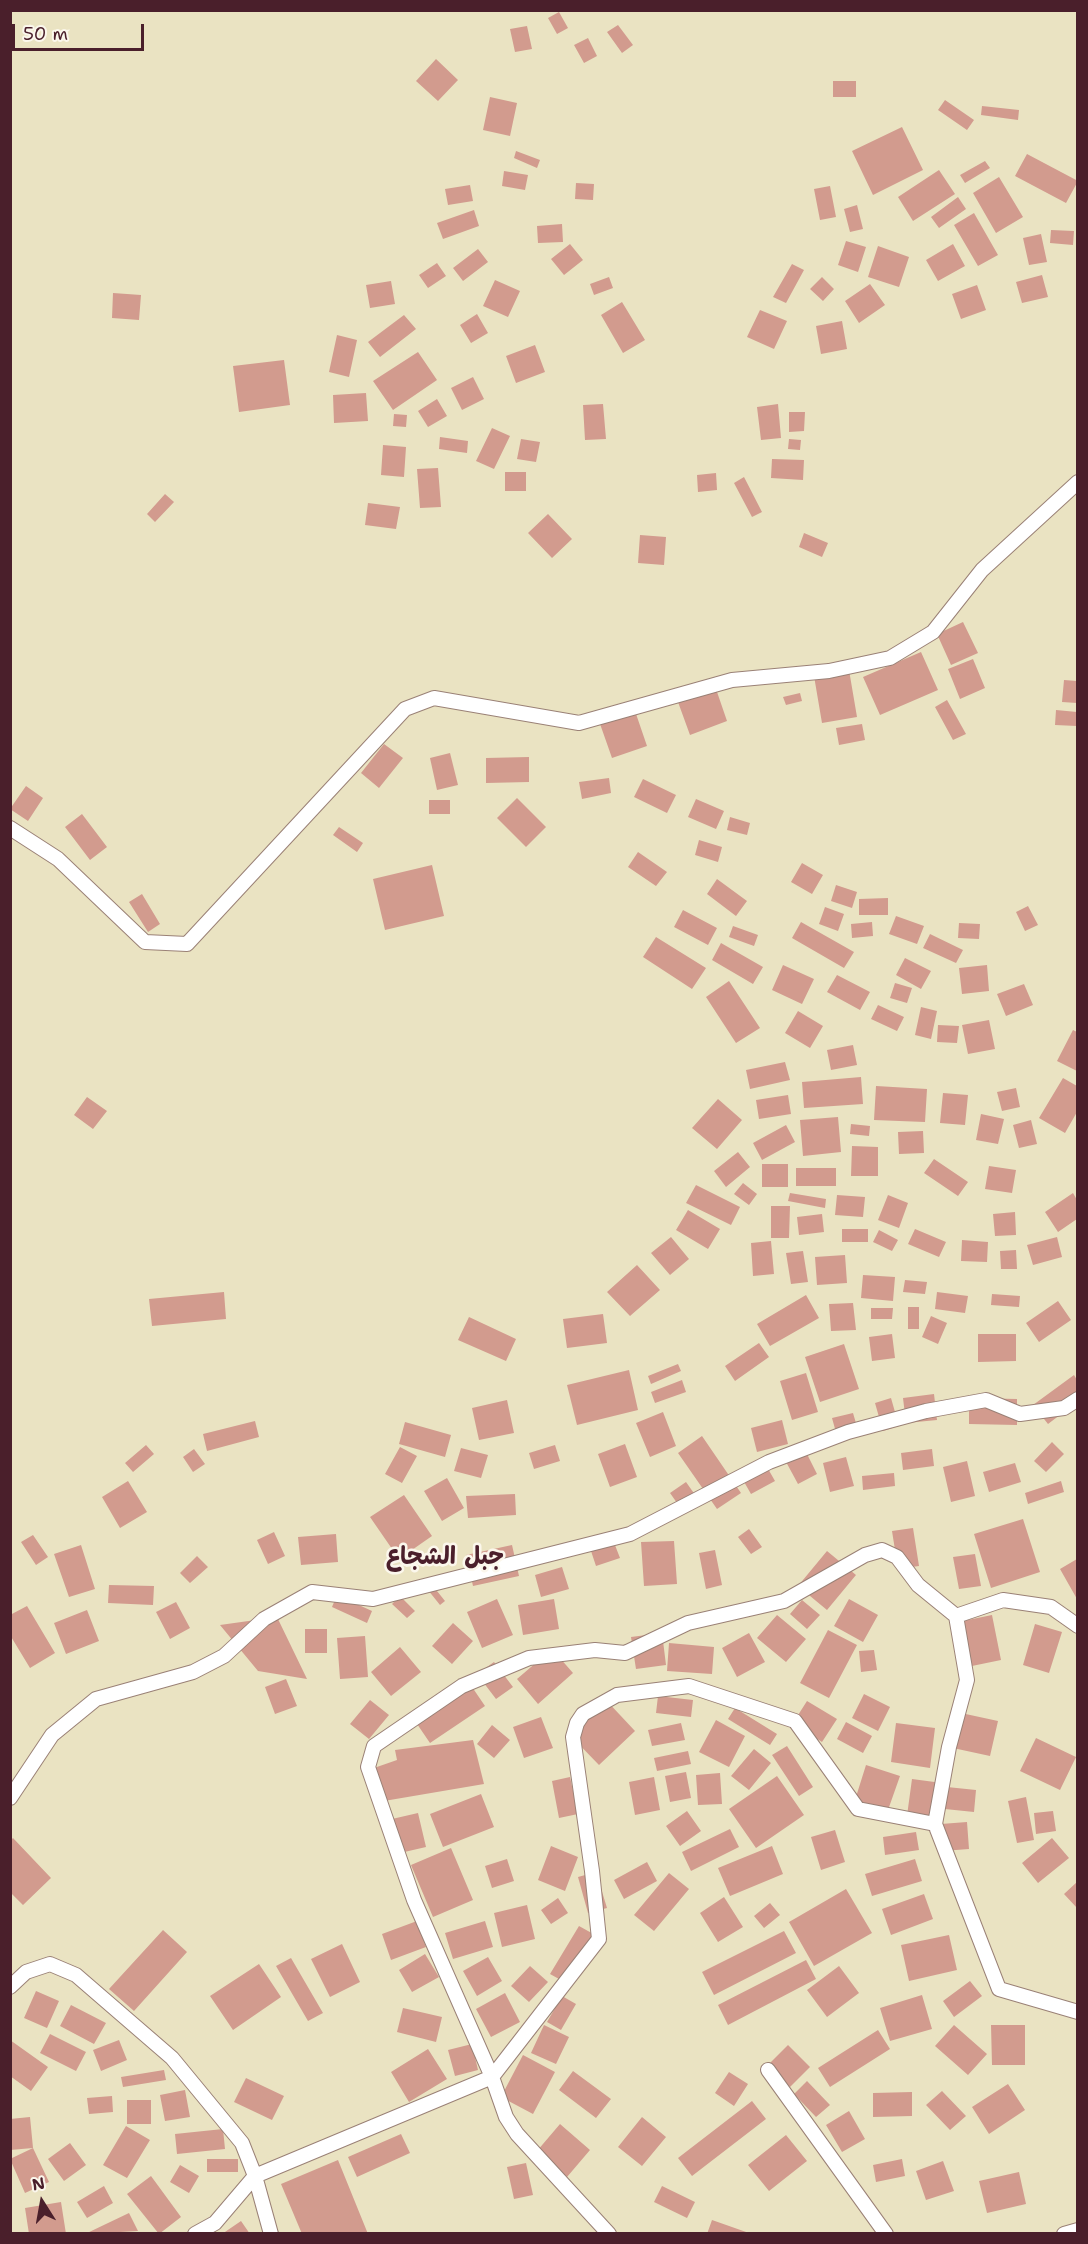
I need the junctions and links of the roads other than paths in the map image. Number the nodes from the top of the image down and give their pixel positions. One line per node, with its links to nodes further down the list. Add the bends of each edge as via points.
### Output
1 (1077, 482): 2 (street, via 982,570 933,632 890,658 829,671 732,680 579,723 434,698 405,709 187,945 144,942 58,859)
2 (10, 828)
3 (1077, 1399): 6 (street, via 1064,1408 1020,1414 986,1400 926,1412 848,1432 769,1462 630,1534 373,1599 312,1592 264,1619 224,1656 193,1672 96,1699 52,1735)
4 (956, 1616): 5 (street, via 1003,1600 1051,1607); 7 (street, via 967,1680 949,1747); 11 (street, via 918,1585 897,1557 882,1550 848,1564 784,1601 688,1623 625,1653 595,1650 529,1658 462,1686 374,1746 368,1767 414,1900)
5 (1077, 1626)
6 (10, 1798)
7 (935, 1824): 9 (street, via 999,1989); 11 (street, via 858,1809 795,1721 763,1710 690,1686 617,1695 592,1709 577,1723 573,1737 599,1939)
8 (10, 1987): 12 (street, via 26,1972 51,1964 76,1975 172,2058 242,2143)
9 (1077, 2012)
10 (768, 2070): 17 (street)
11 (492, 2077): 12 (street); 16 (street, via 506,2117 517,2134)
12 (255, 2176): 14 (street, via 215,2223); 15 (street)
13 (1077, 2230): 18 (street)
14 (195, 2234)
15 (272, 2234)
16 (609, 2234)
17 (886, 2234)
18 (1064, 2234)

